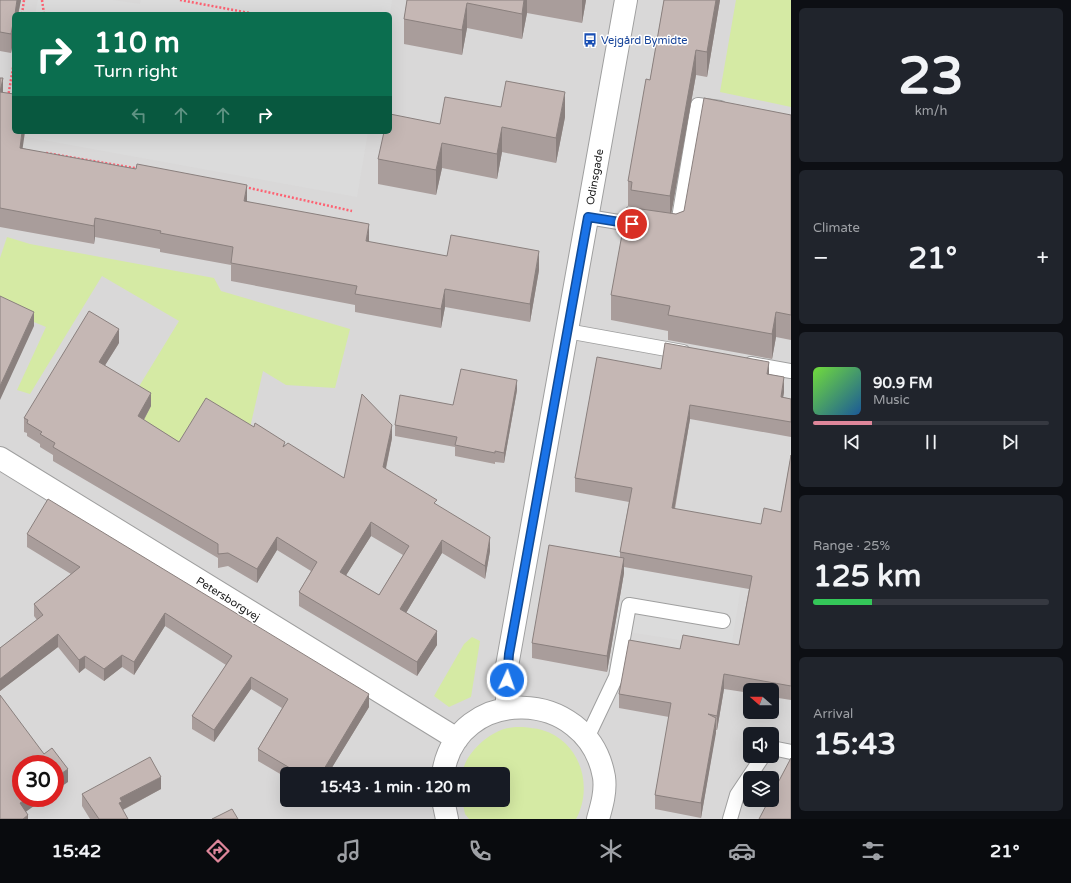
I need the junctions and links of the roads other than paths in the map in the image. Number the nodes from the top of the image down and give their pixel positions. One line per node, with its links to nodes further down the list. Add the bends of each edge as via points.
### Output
1 (626, 0): 3 (street, Odinsgade)
2 (737, 111): 3 (lane, via 698,105 677,231)
3 (588, 217): 4 (street, Odinsgade)
4 (567, 332): 5 (lane); 10 (street, Odinsgade, via 507,666)
5 (698, 355)
6 (737, 361): 7 (lane)
7 (791, 371)
8 (0, 458): 12 (street, Petersborgvej)
9 (723, 621): 11 (lane, via 629,605 616,677)
10 (507, 708): 11 (street, via 529,707 551,712 571,722); 12 (street, via 488,714 471,725)
11 (587, 738): 17 (street, via 598,757 604,778 604,799)
12 (458, 739): 16 (street)
13 (779, 749): 14 (lane)
14 (791, 752)
15 (758, 763): 18 (lane, via 737,795)
16 (445, 767)
17 (598, 819)
18 (730, 819)

